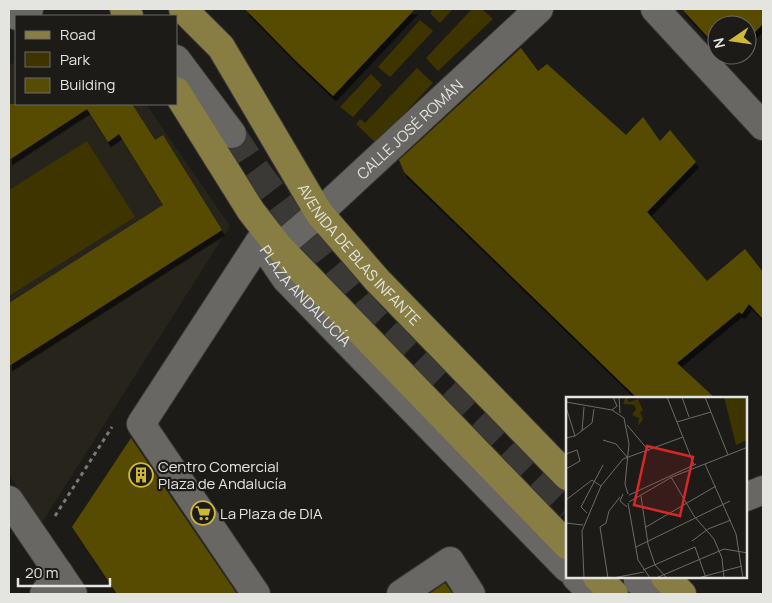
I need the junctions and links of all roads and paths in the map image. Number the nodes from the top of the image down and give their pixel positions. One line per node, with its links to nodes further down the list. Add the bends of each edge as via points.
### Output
1 (183, 9): 8 (main road, AVENIDA DE BLAS INFANTE, via 221,47)
2 (539, 9): 8 (street, CALLE JOSÉ ROMÁN)
3 (655, 9): 6 (street)
4 (178, 62): 7 (street)
5 (178, 94): 9 (main road, via 251,211)
6 (763, 126)
7 (232, 134)
8 (319, 213): 9 (street, CALLE JOSÉ ROMÁN); 10 (main road, AVENIDA DE BLAS INFANTE, via 378,280)
9 (279, 247): 14 (main road)
10 (566, 475)
11 (763, 490): 12 (street)
12 (747, 497)
13 (9, 500): 19 (street)
14 (566, 544)
15 (566, 567): 20 (street, PLAZA ANDALUCÍA, via 286,278 260,240 141,424)
16 (577, 578): 23 (street)
17 (598, 578): 24 (main road)
18 (666, 578): 25 (main road)
19 (59, 587)
20 (256, 594)
21 (401, 594): 22 (street, via 450,561)
22 (471, 594)
23 (593, 594)
24 (614, 594)
25 (682, 594)

